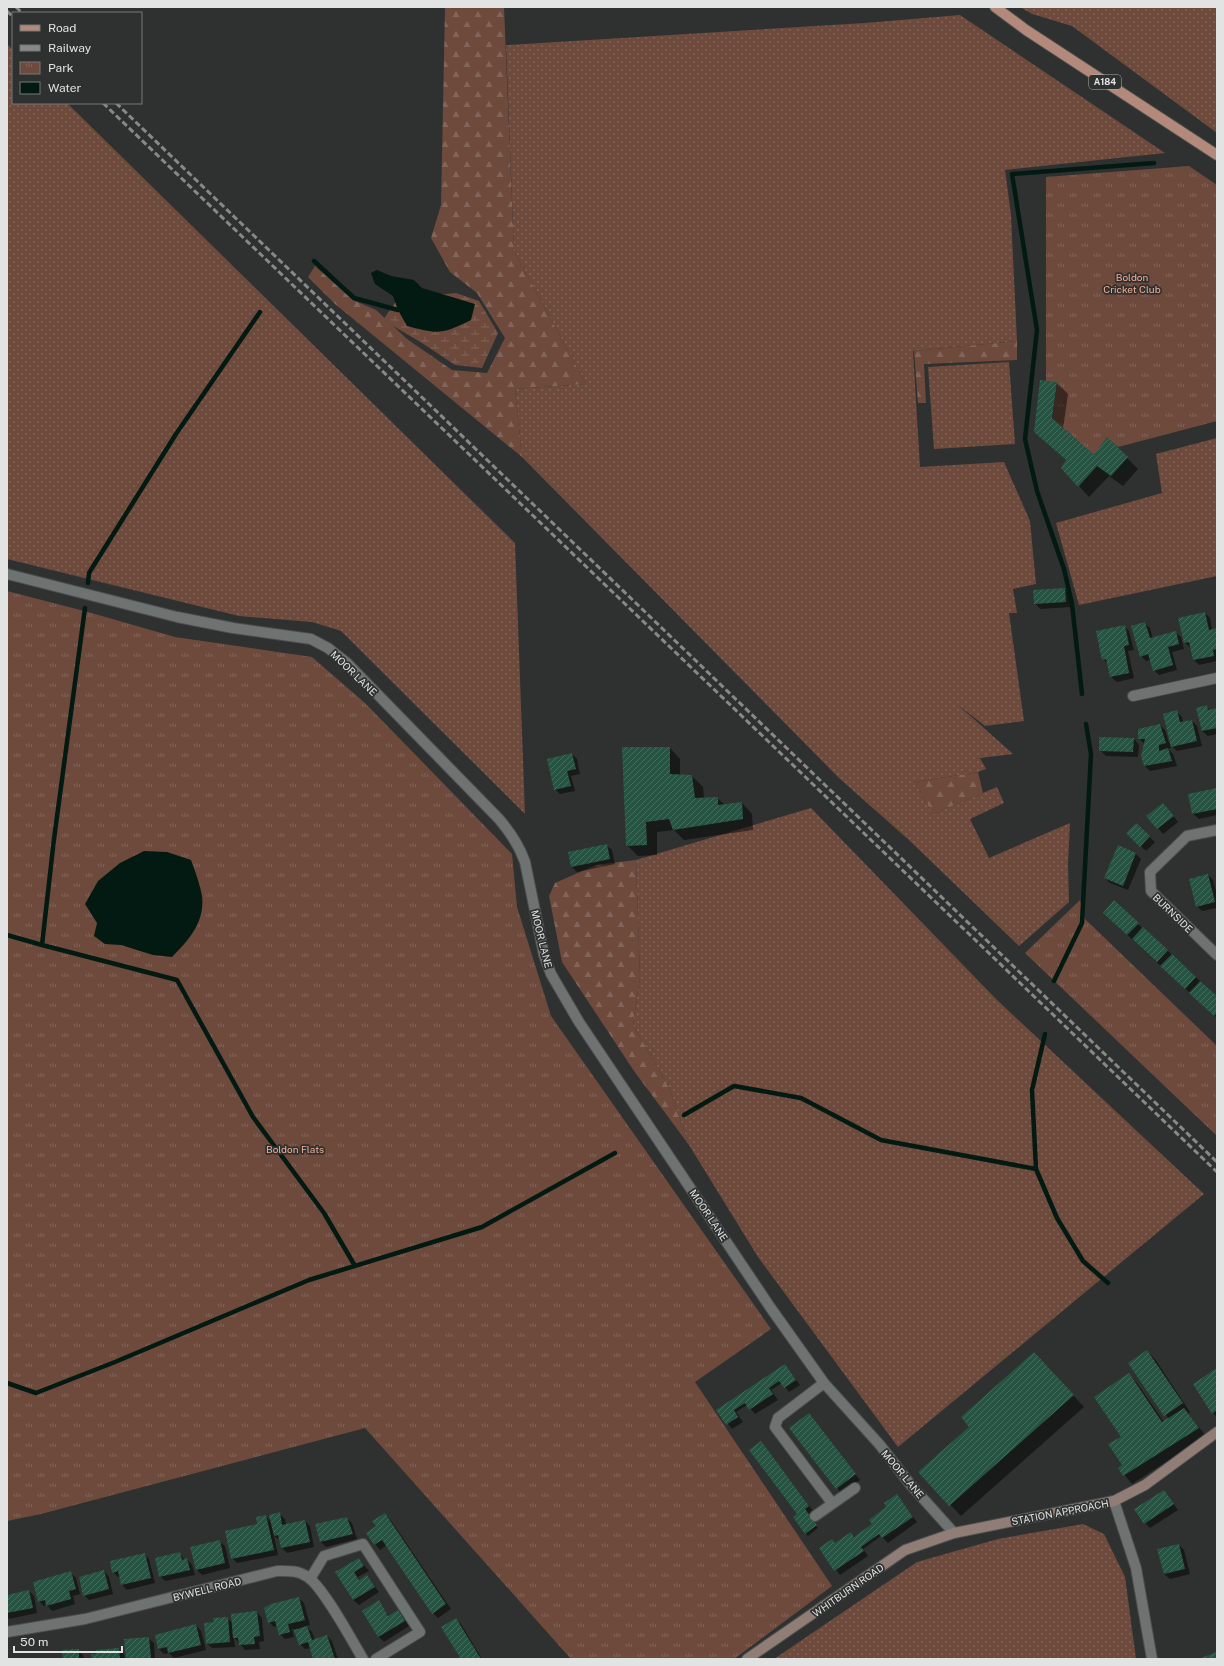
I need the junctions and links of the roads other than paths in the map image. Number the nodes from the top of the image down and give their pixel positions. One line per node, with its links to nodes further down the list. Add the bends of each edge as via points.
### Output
1 (995, 7): 2 (main road, A184)
2 (1217, 155)
3 (7, 574): 8 (street, MOOR LANE, via 177,617 311,640 328,648 346,662 512,834 525,862 544,954 561,993 770,1307)
4 (1217, 678): 5 (street)
5 (1133, 696)
6 (1217, 830): 7 (street, BURNSIDE, via 1187,836 1150,872 1151,891)
7 (1217, 955)
8 (824, 1383): 12 (street, via 778,1418 775,1427); 14 (street, MOOR LANE)
9 (1217, 1432): 11 (main road, STATION APPROACH, via 1145,1485)
10 (855, 1488): 12 (street)
11 (1114, 1501): 14 (main road, STATION APPROACH); 20 (street, via 1136,1568)
12 (832, 1504): 13 (street)
13 (815, 1516)
14 (954, 1533): 19 (main road, WHITBURN ROAD, via 906,1550)
15 (310, 1579): 16 (street, BYWELL ROAD, via 292,1571 277,1571 86,1619); 17 (street, BYWELL ROAD, via 318,1587); 18 (street, via 324,1556 363,1544 420,1632)
16 (7, 1632)
17 (363, 1659)
18 (376, 1659)
19 (748, 1659)
20 (1152, 1659)

